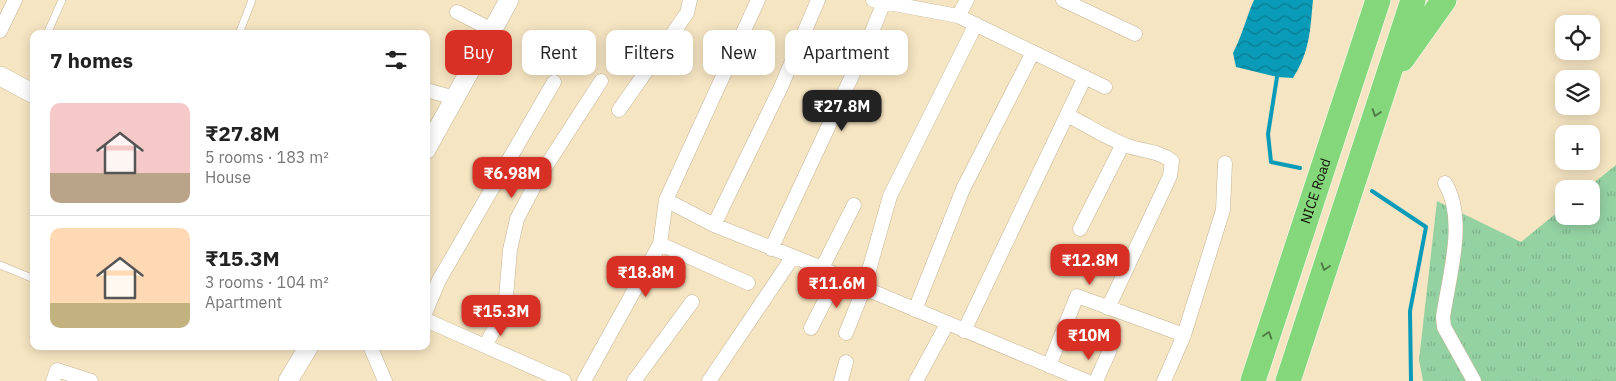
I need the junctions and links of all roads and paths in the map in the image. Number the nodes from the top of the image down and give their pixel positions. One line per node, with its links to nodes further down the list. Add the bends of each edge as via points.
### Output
1 (15, 0): 21 (street)
2 (62, 0): 18 (lane)
3 (252, 0): 19 (lane)
4 (509, 0): 20 (street)
5 (690, 0): 35 (street, via 687,13)
6 (758, 0): 41 (street)
7 (818, 0): 43 (street, via 781,87)
8 (967, 0): 16 (street)
9 (1063, 0): 23 (street)
10 (1366, 0): 22 (highway)
11 (1378, 0): 22 (highway, NICE Road)
12 (1413, 0): 25 (highway)
13 (1444, 0): 25 (highway)
14 (878, 1): 16 (street); 46 (street, via 863,53)
15 (457, 12): 20 (street)
16 (958, 16): 17 (street)
17 (976, 24): 24 (street); 53 (street, via 890,196)
18 (49, 30)
19 (241, 30)
20 (492, 30)
21 (0, 31)
22 (1367, 32): 83 (highway, NICE Road, one-way to 22)
23 (1135, 34)
24 (1033, 52): 28 (street); 57 (street, via 963,189)
25 (1388, 74): 84 (highway, one-way to 84)
26 (468, 75): 34 (street)
27 (0, 76): 33 (street)
28 (1085, 77): 31 (street); 36 (street)
29 (601, 81): 64 (street, via 539,176 517,219 510,250 505,310)
30 (554, 82): 54 (street, via 439,280)
31 (1105, 87)
32 (430, 91): 34 (street)
33 (30, 92)
34 (455, 98): 37 (street)
35 (619, 110)
36 (1067, 115): 38 (street); 61 (street)
37 (430, 143)
38 (1123, 144): 44 (street); 56 (street, via 1164,155 1172,160 1173,167)
39 (1225, 163): 63 (street, via 1223,210)
40 (1445, 183): 85 (street, via 1452,194 1456,214 1444,327)
41 (666, 200): 43 (street); 45 (street)
42 (854, 205): 49 (street)
43 (714, 225): 46 (street)
44 (1080, 229)
45 (660, 244): 52 (street); 76 (street)
46 (771, 250): 47 (street)
47 (792, 258): 49 (street); 78 (street)
48 (0, 266): 51 (lane)
49 (822, 268): 50 (street)
50 (838, 275): 53 (street); 60 (street)
51 (30, 277)
52 (748, 283)
53 (864, 288): 57 (street); 62 (street)
54 (430, 301)
55 (692, 302): 77 (street)
56 (1108, 308): 63 (street); 69 (street, via 1077,296)
57 (915, 310): 59 (street)
58 (430, 322): 64 (street)
59 (947, 324): 61 (street); 70 (street)
60 (811, 328)
61 (964, 331): 69 (street)
62 (846, 333)
63 (1184, 335): 82 (street)
64 (485, 346): 75 (street)
65 (307, 350): 73 (street)
66 (372, 350): 74 (street)
67 (1109, 352): 81 (street)
68 (846, 362): 79 (street)
69 (1049, 366): 80 (street)
70 (919, 380)
71 (53, 381): 72 (street, via 57,370)
72 (91, 381)
73 (288, 381)
74 (385, 381)
75 (564, 381)
76 (584, 381)
77 (634, 381)
78 (710, 381)
79 (841, 381)
80 (1086, 381)
81 (1096, 381)
82 (1164, 381)
83 (1253, 381)
84 (1288, 381)
85 (1474, 381)

